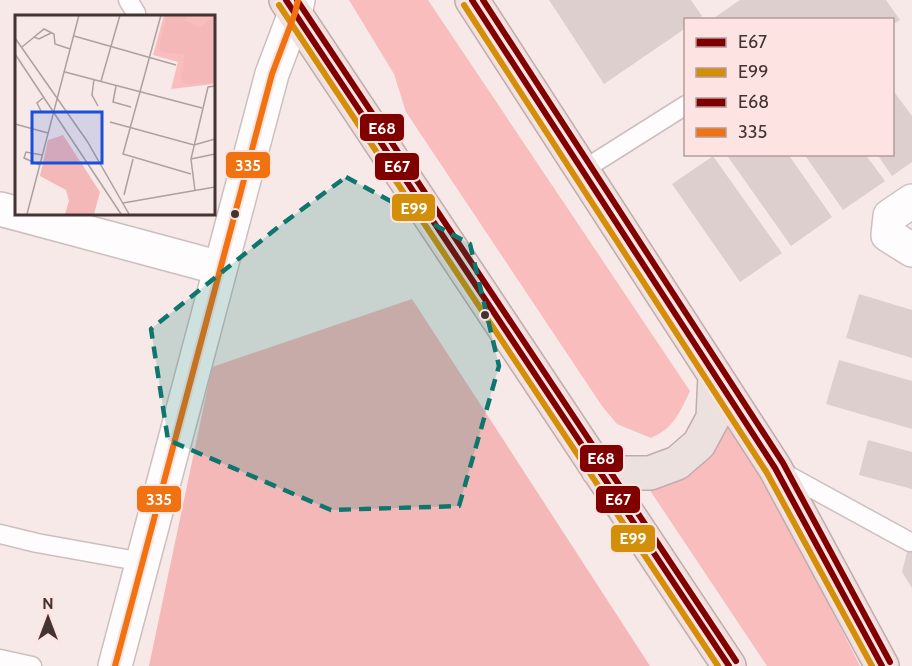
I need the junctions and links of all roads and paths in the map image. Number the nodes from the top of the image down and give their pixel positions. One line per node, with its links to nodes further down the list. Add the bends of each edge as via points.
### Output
1 (472, 0): 4 (highway)
2 (293, 4): 10 (main road); 13 (highway)
3 (684, 106): 4 (lane)
4 (583, 171): 11 (highway)
5 (912, 201): 9 (main road, via 890,216 888,235)
6 (0, 209): 7 (main road)
7 (15, 213)
8 (19, 214): 10 (main road)
9 (912, 250)
10 (220, 268): 16 (main road)
11 (716, 375): 12 (highway); 13 (highway, via 713,418 699,444 677,464 650,473)
12 (775, 468): 15 (lane); 21 (highway)
13 (598, 470): 20 (highway)
14 (0, 534): 16 (lane)
15 (910, 542)
16 (143, 562): 19 (main road)
17 (0, 659): 18 (lane)
18 (32, 666)
19 (115, 666)
20 (729, 666)
21 (882, 666)

